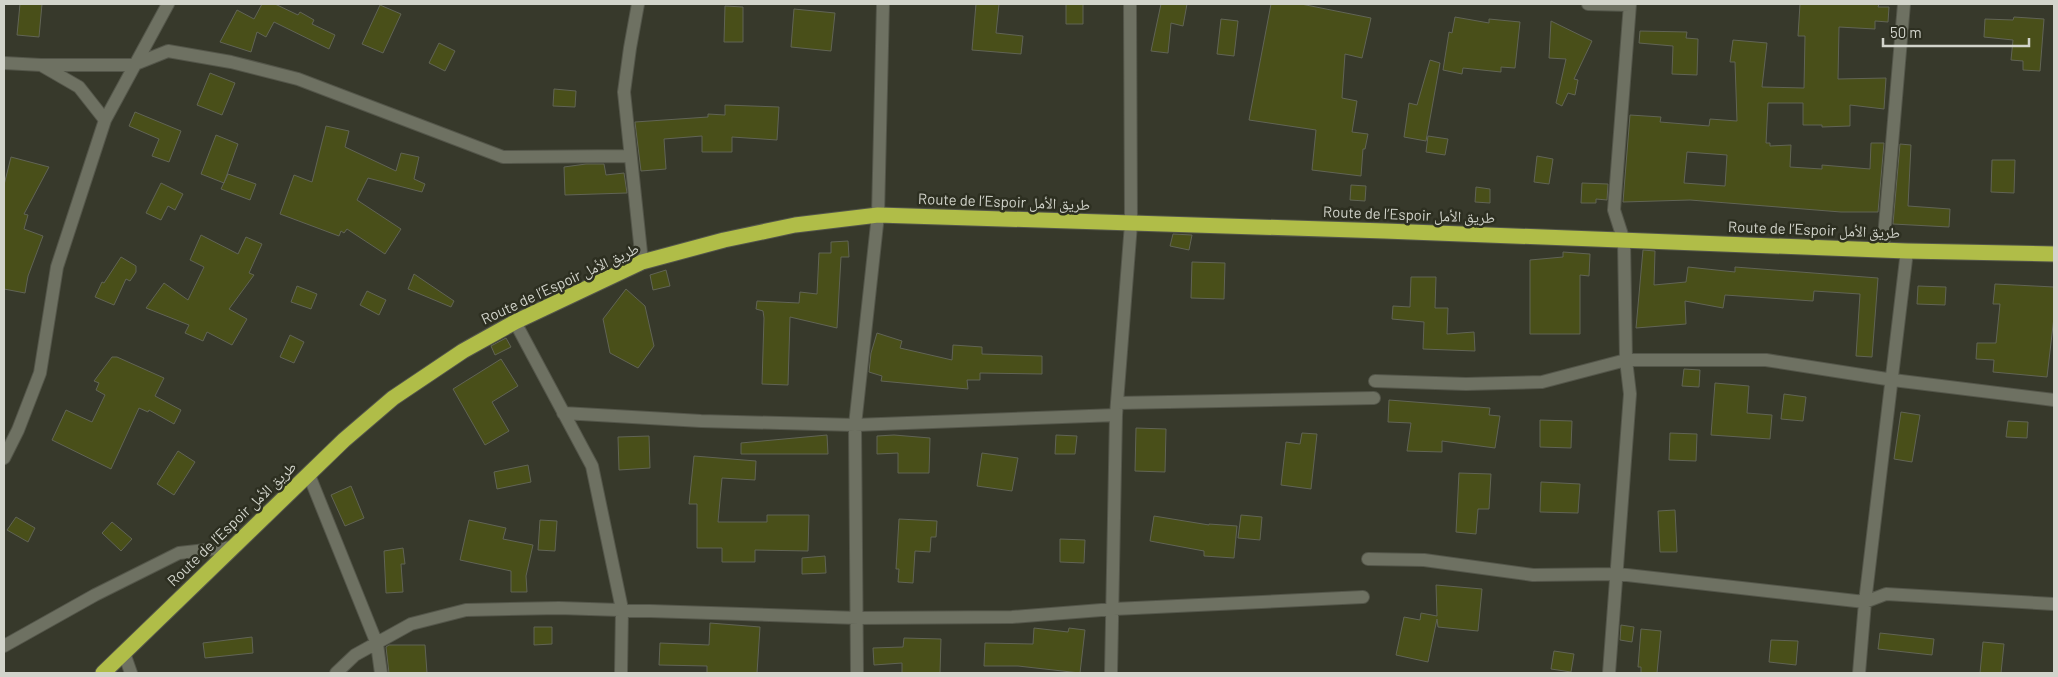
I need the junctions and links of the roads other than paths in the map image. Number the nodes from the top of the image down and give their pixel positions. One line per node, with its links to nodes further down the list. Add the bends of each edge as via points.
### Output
1 (168, 4): 10 (street)
2 (638, 4): 12 (street, via 624,92)
3 (882, 4): 13 (street)
4 (1130, 4): 14 (street)
5 (1588, 4): 6 (street)
6 (1630, 4): 15 (street, via 1614,210)
7 (1904, 4): 16 (street)
8 (4, 63): 9 (street)
9 (41, 65): 10 (street); 11 (street, via 79,87)
10 (132, 65): 11 (street); 12 (street, via 168,51 231,62 298,79 503,157)
11 (104, 120): 29 (street, via 57,267 40,373)
12 (629, 156): 19 (street)
13 (878, 215): 14 (highway, Route de l’Espoir طريق الأمل); 19 (highway, Route de l’Espoir طريق الأمل, via 777,229); 28 (street)
14 (1131, 224): 15 (highway, Route de l’Espoir طريق الأمل); 26 (street)
15 (1624, 242): 16 (highway, Route de l’Espoir طريق الأمل); 21 (street)
16 (1882, 249): 17 (highway, Route de l’Espoir طريق الأمل)
17 (1907, 251): 18 (highway, Route de l’Espoir طريق الأمل); 23 (street)
18 (2054, 254)
19 (642, 262): 20 (highway, Route de l’Espoir طريق الأمل)
20 (515, 322): 27 (street); 30 (highway, Route de l’Espoir طريق الأمل, via 463,351 393,398)
21 (1626, 360): 22 (street, via 1542,382 1466,384); 23 (street, via 1766,360); 33 (street, via 1630,394)
22 (1374, 380)
23 (1893, 380): 25 (street); 35 (street)
24 (1374, 398): 26 (street)
25 (2054, 400)
26 (1116, 409): 28 (street); 38 (street)
27 (562, 413): 28 (street); 37 (street, via 592,466)
28 (855, 425): 39 (street)
29 (4, 458)
30 (309, 475): 31 (highway, Route de l’Espoir طريق الأمل); 40 (street)
31 (233, 547): 41 (street, via 179,553); 42 (highway, Route de l’Espoir طريق الأمل)
32 (1368, 559): 33 (street, via 1424,560 1533,575)
33 (1618, 574): 35 (street); 50 (street)
34 (1363, 597): 38 (street)
35 (1865, 602): 36 (street, via 1886,594); 51 (street)
36 (2054, 604)
37 (622, 609): 39 (street); 40 (street, via 466,610 411,624); 47 (street)
38 (1114, 609): 39 (street, via 1012,618); 49 (street)
39 (858, 618): 48 (street)
40 (377, 644): 45 (street, via 355,655); 46 (street)
41 (4, 646)
42 (124, 653): 43 (highway, Route de l’Espoir طريق الأمل); 44 (street)
43 (103, 673)
44 (131, 673)
45 (336, 673)
46 (381, 673)
47 (621, 673)
48 (857, 673)
49 (1111, 673)
50 (1608, 673)
51 (1859, 673)

